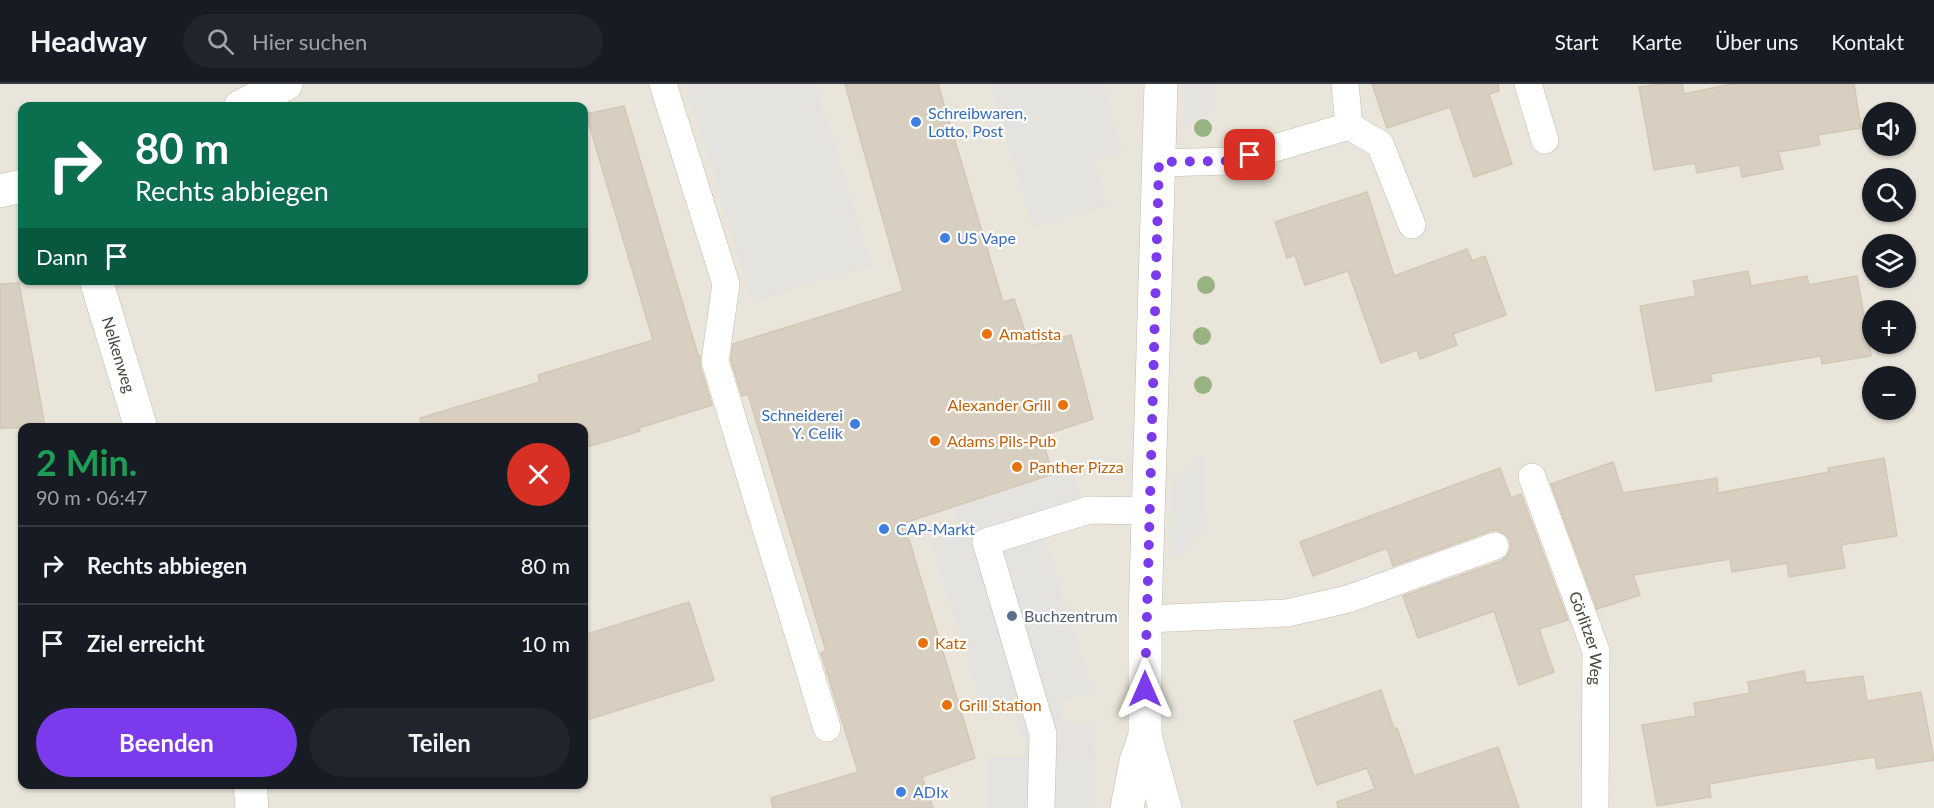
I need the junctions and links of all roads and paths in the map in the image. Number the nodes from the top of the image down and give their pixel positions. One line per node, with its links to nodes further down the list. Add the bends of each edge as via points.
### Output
1 (286, 84): 6 (street)
2 (663, 84): 19 (lane, via 726,284 715,361)
3 (1161, 84): 9 (street)
4 (1345, 84): 7 (lane)
5 (1528, 84): 8 (lane)
6 (248, 102)
7 (1349, 126): 9 (lane, via 1231,161); 12 (lane, via 1380,144)
8 (1545, 140)
9 (1159, 162): 16 (street)
10 (18, 187): 11 (street)
11 (0, 191)
12 (1412, 225)
13 (98, 285): 14 (street, Nelkenweg)
14 (139, 423)
15 (1533, 477): 26 (lane, Görlitzer Weg, via 1596,651)
16 (1149, 511): 18 (street); 23 (lane, via 1089,510 986,542 1043,734)
17 (1495, 546): 18 (lane, via 1348,599 1287,613)
18 (1145, 619): 20 (street)
19 (827, 728)
20 (1145, 736): 24 (street); 25 (street)
21 (250, 789): 22 (street)
22 (252, 808)
23 (1041, 808)
24 (1127, 808)
25 (1165, 808)
26 (1595, 808)

